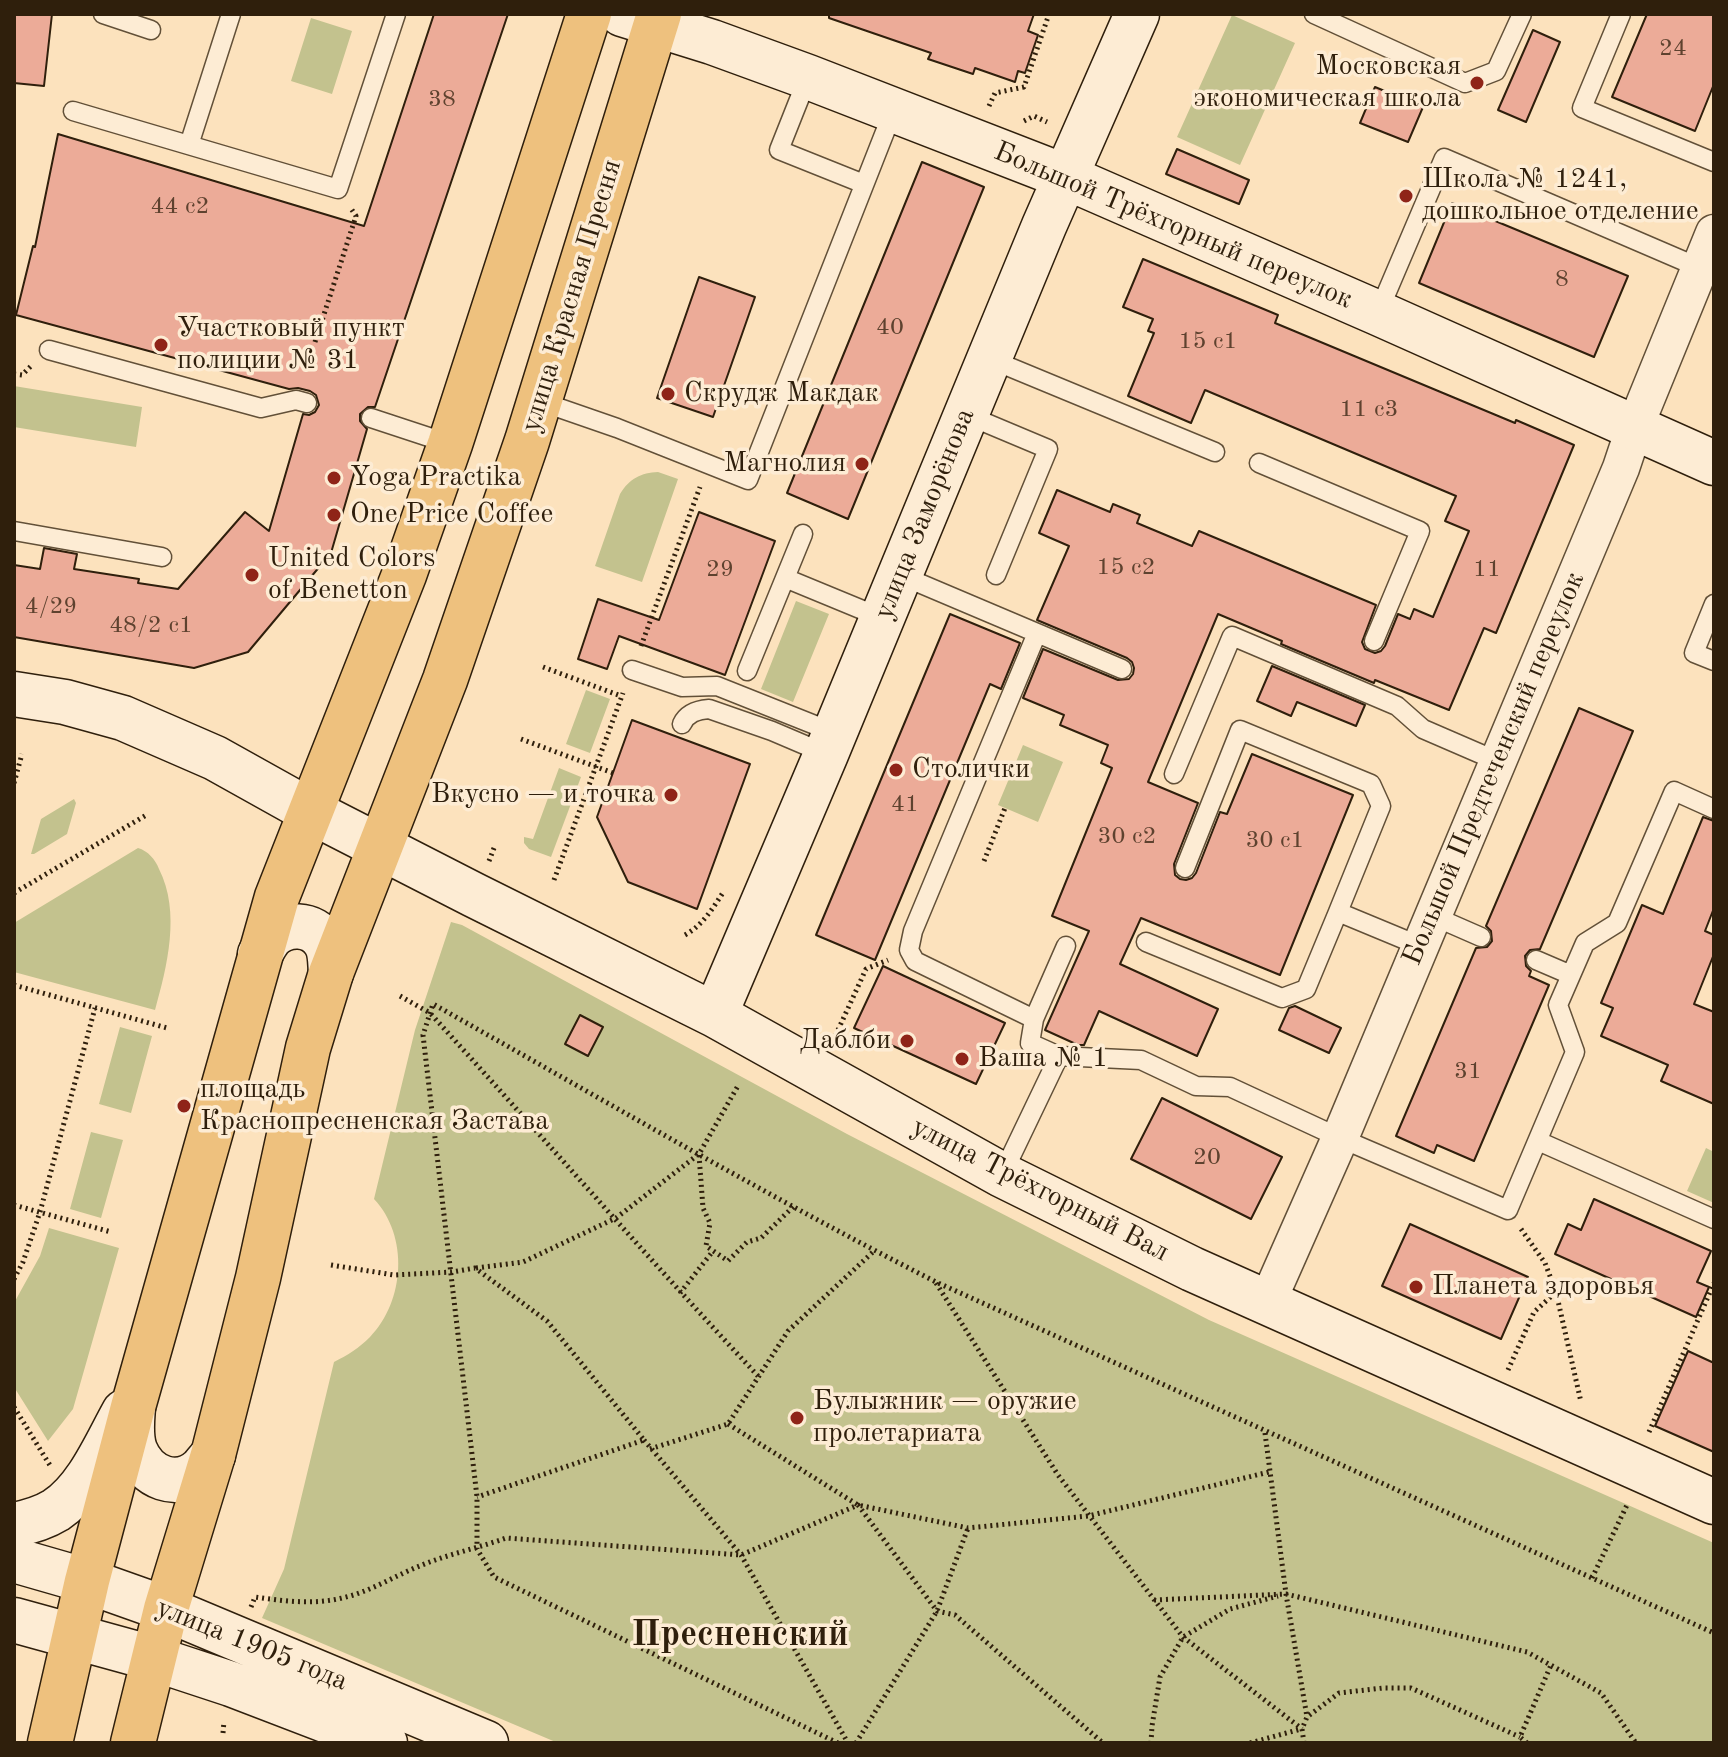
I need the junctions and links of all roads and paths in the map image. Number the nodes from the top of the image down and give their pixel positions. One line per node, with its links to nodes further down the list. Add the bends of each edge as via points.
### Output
1 (103, 14): 11 (lane)
2 (231, 14): 16 (lane)
3 (396, 14): 20 (lane)
4 (589, 14): 31 (main road)
5 (1049, 14): 15 (path, via 1024,87 995,93)
6 (1137, 14): 18 (main road, улица Заморёнова)
7 (1314, 14): 8 (lane, via 1465,83 1496,71)
8 (1522, 14)
9 (1621, 14): 17 (lane, via 1582,108)
10 (646, 17): 12 (main road, Большой Трёхгорный переулок); 26 (main road, улица Красная Пресня)
11 (151, 30)
12 (808, 77): 13 (main road, Большой Трёхгорный переулок); 19 (lane, via 779,150)
13 (894, 109): 18 (main road, Большой Трёхгорный переулок); 19 (lane)
14 (73, 111): 16 (lane)
15 (987, 111)
16 (189, 145): 20 (lane)
17 (1714, 162)
18 (1066, 177): 22 (main road, Большой Трёхгорный переулок); 25 (main road, улица Заморёнова)
19 (864, 184): 26 (lane, via 748,480)
20 (338, 189): 23 (path, via 356,216)
21 (1710, 244): 22 (lane, via 1444,158); 30 (street, Большой Предтеченский переулок)
22 (1378, 313): 30 (main road, Большой Трёхгорный переулок)
23 (315, 342)
24 (49, 350): 27 (lane, via 261,408 296,400)
25 (990, 359): 28 (main road, улица Заморёнова); 32 (lane)
26 (539, 401): 64 (main road, улица Красная Пресня, via 445,680)
27 (307, 403)
28 (967, 415): 38 (main road, улица Заморёнова); 39 (lane, via 1048,449)
29 (371, 418): 31 (lane)
30 (1634, 429): 34 (main road, Большой Трёхгорный переулок); 56 (street, Большой Предтеченский переулок)
31 (450, 444): 62 (main road)
32 (1215, 452)
33 (1259, 463): 44 (lane, via 1420,531)
34 (1714, 463)
35 (14, 531): 37 (lane)
36 (803, 534): 40 (lane)
37 (162, 557)
38 (900, 575): 42 (main road, улица Заморёнова); 43 (lane)
39 (996, 575)
40 (785, 578): 42 (lane); 49 (lane)
41 (1714, 604): 45 (lane, via 1694,653)
42 (883, 618): 54 (main road, улица Заморёнова)
43 (1037, 633): 47 (lane); 75 (lane)
44 (1374, 641)
45 (1714, 661)
46 (543, 667): 51 (path)
47 (1122, 669)
48 (632, 670): 54 (lane, via 682,687 717,686)
49 (747, 671)
50 (14, 694): 62 (main road, улица Трёхгорный Вал, via 123,718 215,758)
51 (622, 696)
52 (682, 724): 54 (lane, via 700,710 717,711)
53 (521, 739): 57 (path)
54 (831, 743): 84 (main road, улица Заморёнова)
55 (22, 754): 59 (path)
56 (1497, 761): 58 (lane, via 1423,729 1357,681 1232,636); 71 (street, Большой Предтеченский переулок)
57 (613, 773)
58 (1174, 774)
59 (14, 783)
60 (1005, 808): 67 (path)
61 (1714, 809): 79 (lane, via 1674,791 1617,923 1585,943)
62 (310, 811): 64 (main road, улица Трёхгорный Вал); 76 (main road)
63 (148, 814): 69 (path)
64 (381, 847): 78 (main road); 84 (main road, улица Трёхгорный Вал)
65 (494, 848): 66 (path)
66 (489, 861)
67 (984, 861)
68 (1185, 868): 70 (lane, via 1240,730 1371,784 1381,806)
69 (14, 893)
70 (1338, 912): 71 (lane); 73 (lane, via 1306,989 1282,998)
71 (1427, 931): 72 (lane); 90 (street, Большой Предтеченский переулок)
72 (1481, 937)
73 (1146, 942)
74 (1066, 946): 85 (lane)
75 (909, 950): 85 (lane, via 915,961); 87 (path, via 866,969)
76 (260, 954): 78 (main road, via 281,929 298,925 325,942); 114 (main road)
77 (1536, 960): 79 (lane)
78 (331, 973): 122 (main road, via 308,1048)
79 (1571, 975): 91 (lane, via 1558,1005 1575,1052)
80 (14, 985): 82 (path)
81 (400, 996): 83 (path)
82 (95, 1008): 86 (path); 97 (path)
83 (430, 1013): 92 (path, via 433,1004); 98 (path); 105 (path, via 423,1035)
84 (715, 1015): 93 (main road, улица Трёхгорный Вал)
85 (1034, 1019): 88 (lane, via 1030,1043)
86 (167, 1028)
87 (833, 1041)
88 (1059, 1056): 90 (lane, via 1141,1060 1196,1086 1230,1087); 93 (lane)
89 (739, 1084): 92 (path)
90 (1340, 1138): 96 (lane); 111 (street, Большой Предтеченский переулок)
91 (1538, 1141): 96 (lane); 99 (lane)
92 (699, 1154): 95 (path); 98 (path); 101 (path, via 703,1208 710,1223 706,1246)
93 (1002, 1175): 111 (main road, улица Трёхгорный Вал)
94 (14, 1205): 97 (path)
95 (794, 1206): 101 (path, via 728,1261); 102 (path)
96 (1508, 1210): 109 (path, via 1545,1263)
97 (40, 1212): 100 (path); 106 (path)
98 (616, 1218): 104 (path, via 523,1262); 110 (path)
99 (1714, 1219)
100 (111, 1232)
101 (713, 1251): 110 (path)
102 (874, 1251): 107 (path); 113 (path, via 788,1331)
103 (331, 1265): 105 (path, via 394,1275)
104 (475, 1268): 105 (path); 120 (path, via 547,1321)
105 (452, 1272): 125 (path)
106 (14, 1279)
107 (936, 1282): 118 (path); 129 (path)
108 (1714, 1283): 119 (path)
109 (1556, 1292): 112 (path, via 1534,1312); 115 (path)
110 (680, 1293): 113 (path)
111 (1267, 1303): 126 (main road, улица Трёхгорный Вал)
112 (1508, 1371)
113 (758, 1376): 117 (path)
114 (135, 1398): 122 (main road, via 134,1448 151,1473 174,1481 186,1478); 130 (main road, via 72,1497 55,1511); 136 (main road)
115 (1581, 1403)
116 (14, 1407): 123 (path)
117 (728, 1424): 121 (path); 127 (path)
118 (1265, 1432): 124 (path); 135 (path)
119 (1648, 1433)
120 (644, 1440): 121 (path); 125 (path)
121 (650, 1449): 133 (path)
122 (213, 1455): 140 (main road)
123 (51, 1468)
124 (1269, 1472): 129 (path); 137 (path)
125 (477, 1497): 132 (path)
126 (1714, 1502)
127 (858, 1505): 131 (path); 133 (path); 141 (path)
128 (1627, 1505): 135 (path)
129 (1088, 1516): 131 (path); 139 (path)
130 (14, 1525)
131 (968, 1528): 141 (path)
132 (477, 1549): 133 (path, via 506,1538); 138 (path, via 341,1598 307,1602); 155 (path, via 494,1577)
133 (741, 1555): 156 (path)
134 (14, 1560): 136 (main road, улица 1905 года)
135 (1592, 1578): 143 (path)
136 (87, 1581): 140 (main road, улица 1905 года); 144 (main road)
137 (1286, 1594): 139 (path); 145 (path, via 1230,1609); 147 (path, via 1527,1652); 148 (path)
138 (255, 1597)
139 (1153, 1600): 145 (path)
140 (166, 1609): 146 (main road); 154 (main road, улица 1905 года)
141 (937, 1611): 157 (path); 158 (path, via 955,1615)
142 (14, 1620): 144 (main road, улица 1905 года)
143 (1714, 1633)
144 (75, 1637): 146 (main road, улица 1905 года); 151 (main road)
145 (1183, 1637): 149 (path); 159 (path, via 1160,1677)
146 (152, 1658): 152 (main road); 153 (main road, улица 1905 года)
147 (1551, 1665): 150 (path); 163 (path, via 1601,1693)
148 (1307, 1717): 149 (path); 150 (path, via 1339,1693 1411,1688)
149 (1302, 1729): 160 (path); 161 (path)
150 (1520, 1737): 162 (path)
151 (50, 1743)
152 (133, 1743)
153 (385, 1743)
154 (486, 1743)
155 (838, 1743)
156 (848, 1743)
157 (856, 1743)
158 (1103, 1743)
159 (1151, 1743)
160 (1250, 1743)
161 (1304, 1743)
162 (1527, 1743)
163 (1636, 1743)

